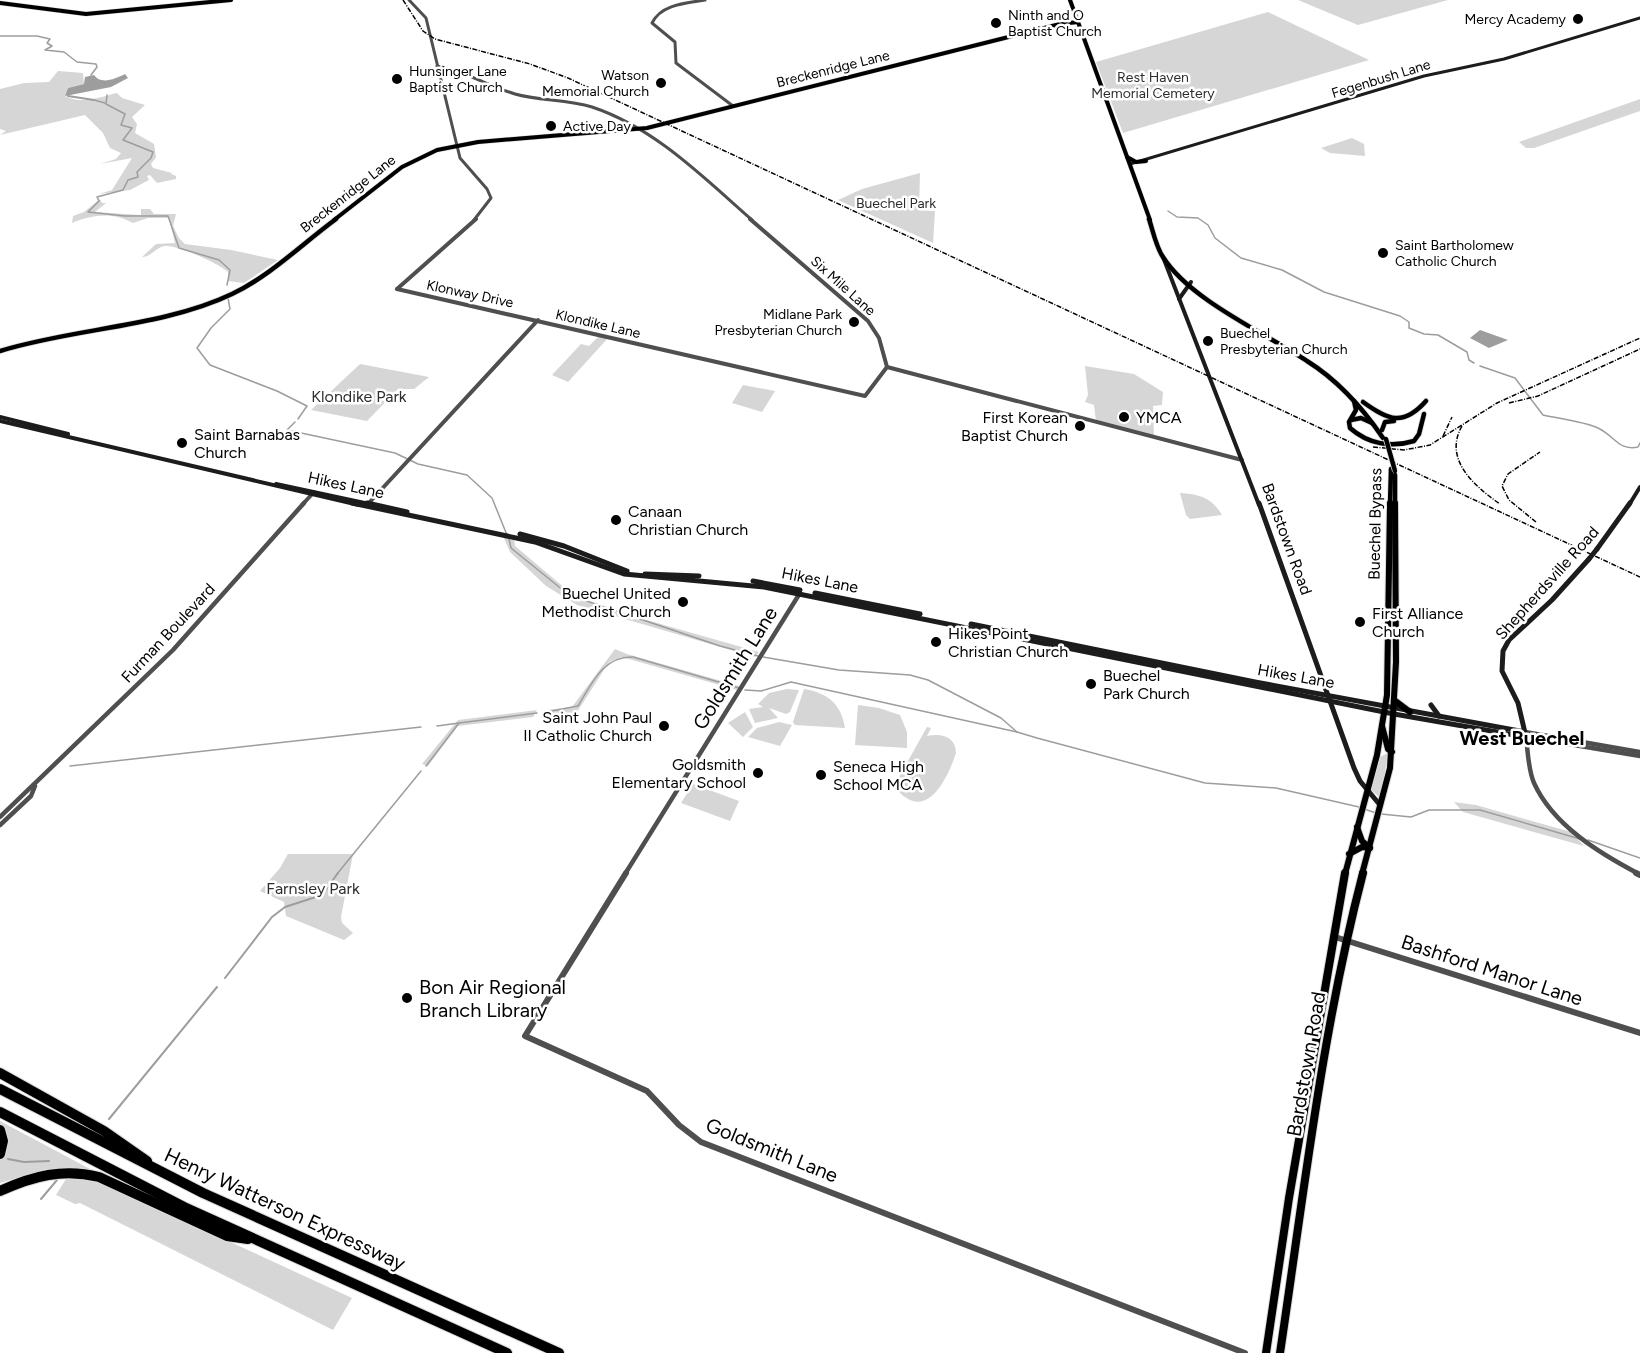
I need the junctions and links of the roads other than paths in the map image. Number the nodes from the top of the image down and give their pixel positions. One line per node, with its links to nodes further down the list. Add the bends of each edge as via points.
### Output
1 (219, 0): 6 (main road, via 93,12)
2 (231, 0): 6 (main road, via 86,14)
3 (409, 0): 11 (street, via 424,14)
4 (705, 0): 12 (street, via 663,10 652,23 675,42 676,63)
5 (1070, 0): 7 (main road, Bardstown Road)
6 (2, 2)
7 (1076, 17): 9 (main road); 10 (main road, Bardstown Road)
8 (1640, 18): 16 (main road, Fegenbush Lane, via 1506,59 1424,76)
9 (1069, 22): 10 (main road, Breckenridge Lane); 12 (main road, Breckenridge Lane)
10 (1078, 22): 15 (main road, Bardstown Road)
11 (436, 64): 13 (street, Six Mile Lane, via 515,94 591,107); 14 (street)
12 (733, 106): 13 (main road, Breckenridge Lane)
13 (640, 129): 14 (main road, Breckenridge Lane); 29 (street, Six Mile Lane, via 683,160 868,321 879,338)
14 (457, 145): 26 (street, Klonway Drive, via 462,162 490,193 490,204 397,289); 28 (main road, Breckenridge Lane, via 406,164 235,294 180,311 44,338)
15 (1127, 157): 16 (main road, via 1136,162); 18 (main road, Bardstown Road)
16 (1146, 161): 17 (main road, Fegenbush Lane)
17 (1140, 163): 18 (main road, Fegenbush Lane); 19 (main road)
18 (1130, 164): 19 (main road, Bardstown Road)
19 (1133, 173): 20 (main road, Bardstown Road)
20 (1163, 254): 21 (main road, Buechel Bypass); 22 (main road, Bardstown Road)
21 (1180, 274): 22 (main road); 23 (main road, Buechel Bypass)
22 (1169, 275): 24 (main road, Bardstown Road)
23 (1191, 284): 24 (main road); 25 (main road, Buechel Bypass); 33 (main road, Buechel Bypass, via 1331,374)
24 (1179, 299): 37 (main road, Bardstown Road)
25 (1222, 306): 27 (main road); 31 (main road, Buechel Bypass, via 1321,371)
26 (538, 320): 29 (street, Klondike Lane, via 865,396); 42 (street, Klondike Lane)
27 (1246, 320)
28 (0, 351)
29 (887, 367): 37 (street)
30 (1335, 391): 31 (main road)
31 (1352, 397): 35 (main road, via 1356,410); 36 (main road, Buechel Bypass)
32 (1426, 401): 33 (main road, via 1417,414 1403,418 1380,414)
33 (1363, 402): 36 (main road, Buechel Bypass)
34 (0, 419): 40 (main road, Hikes Lane)
35 (1350, 420): 36 (main road, via 1364,418); 36 (main road, via 1350,429 1359,435 1400,445 1417,438 1424,414 1410,420 1386,421)
36 (1380, 429): 38 (main road, Buechel Bypass, bridge)
37 (1242, 460): 44 (main road, Bardstown Road)
38 (1393, 470): 45 (main road, Buechel Bypass); 47 (main road, Buechel Bypass)
39 (1640, 487): 52 (main road, Shepherdsville Road, bridge, via 1598,549 1504,648 1502,671 1518,703)
40 (313, 494): 41 (main road, Hikes Lane); 42 (main road, Hikes Lane); 56 (street, Furman Boulevard, via 166,657)
41 (322, 494): 42 (main road, Hikes Lane)
42 (367, 505): 43 (main road, Hikes Lane, via 512,535 624,574 734,582)
43 (801, 592): 44 (main road, Hikes Lane); 82 (street, Goldsmith Lane, via 525,1036 647,1091 701,1142)
44 (1330, 698): 47 (main road, Hikes Lane); 57 (main road, Bardstown Road, via 1358,778)
45 (1394, 700): 48 (main road, Buechel Bypass); 49 (main road)
46 (1431, 705): 50 (main road)
47 (1384, 709): 48 (main road, Hikes Lane); 51 (main road, Buechel Bypass)
48 (1394, 711): 49 (main road, Hikes Lane); 52 (main road); 53 (main road, Buechel Bypass)
49 (1410, 712): 50 (main road, Hikes Lane)
50 (1443, 718): 52 (main road, Hikes Lane)
51 (1382, 725): 53 (main road); 55 (main road, Buechel Bypass)
52 (1525, 735): 54 (street, Hikes Lane); 64 (street, via 1531,775 1554,812 1597,850)
53 (1392, 752): 55 (main road); 58 (main road, Buechel Bypass)
54 (1640, 754)
55 (1377, 755): 57 (main road, Buechel Bypass)
56 (35, 786): 59 (street, Furman Boulevard); 60 (street, Furman Boulevard, via 31,796)
57 (1367, 789): 58 (main road, Bardstown Road); 61 (main road, Bardstown Road)
58 (1380, 807): 62 (main road, Bardstown Road)
59 (0, 817)
60 (0, 825)
61 (1357, 826): 62 (main road, via 1362,841); 63 (main road, Bardstown Road)
62 (1370, 849): 63 (main road, via 1362,847); 66 (main road, Bardstown Road)
63 (1348, 854): 65 (main road, Bardstown Road)
64 (1640, 875)
65 (1335, 937): 66 (street, Bashford Manor Lane); 77 (main road, Bardstown Road)
66 (1345, 941): 67 (street, Bashford Manor Lane); 79 (main road, Bardstown Road)
67 (1640, 1033)
68 (0, 1073): 73 (highway, via 104,1131)
69 (0, 1089): 73 (highway, Henry Watterson Expressway)
70 (0, 1112): 78 (highway)
71 (0, 1130): 72 (highway)
72 (0, 1154)
73 (168, 1176): 81 (highway, Henry Watterson Expressway)
74 (34, 1177): 75 (highway); 76 (highway); 78 (highway, via 61,1171 99,1177 227,1236)
75 (0, 1186)
76 (0, 1191)
77 (1284, 1234): 79 (main road); 83 (main road, Bardstown Road)
78 (257, 1241): 80 (highway)
79 (1296, 1242): 84 (main road, Bardstown Road)
80 (507, 1353)
81 (559, 1353)
82 (1245, 1353)
83 (1266, 1353)
84 (1280, 1353)

